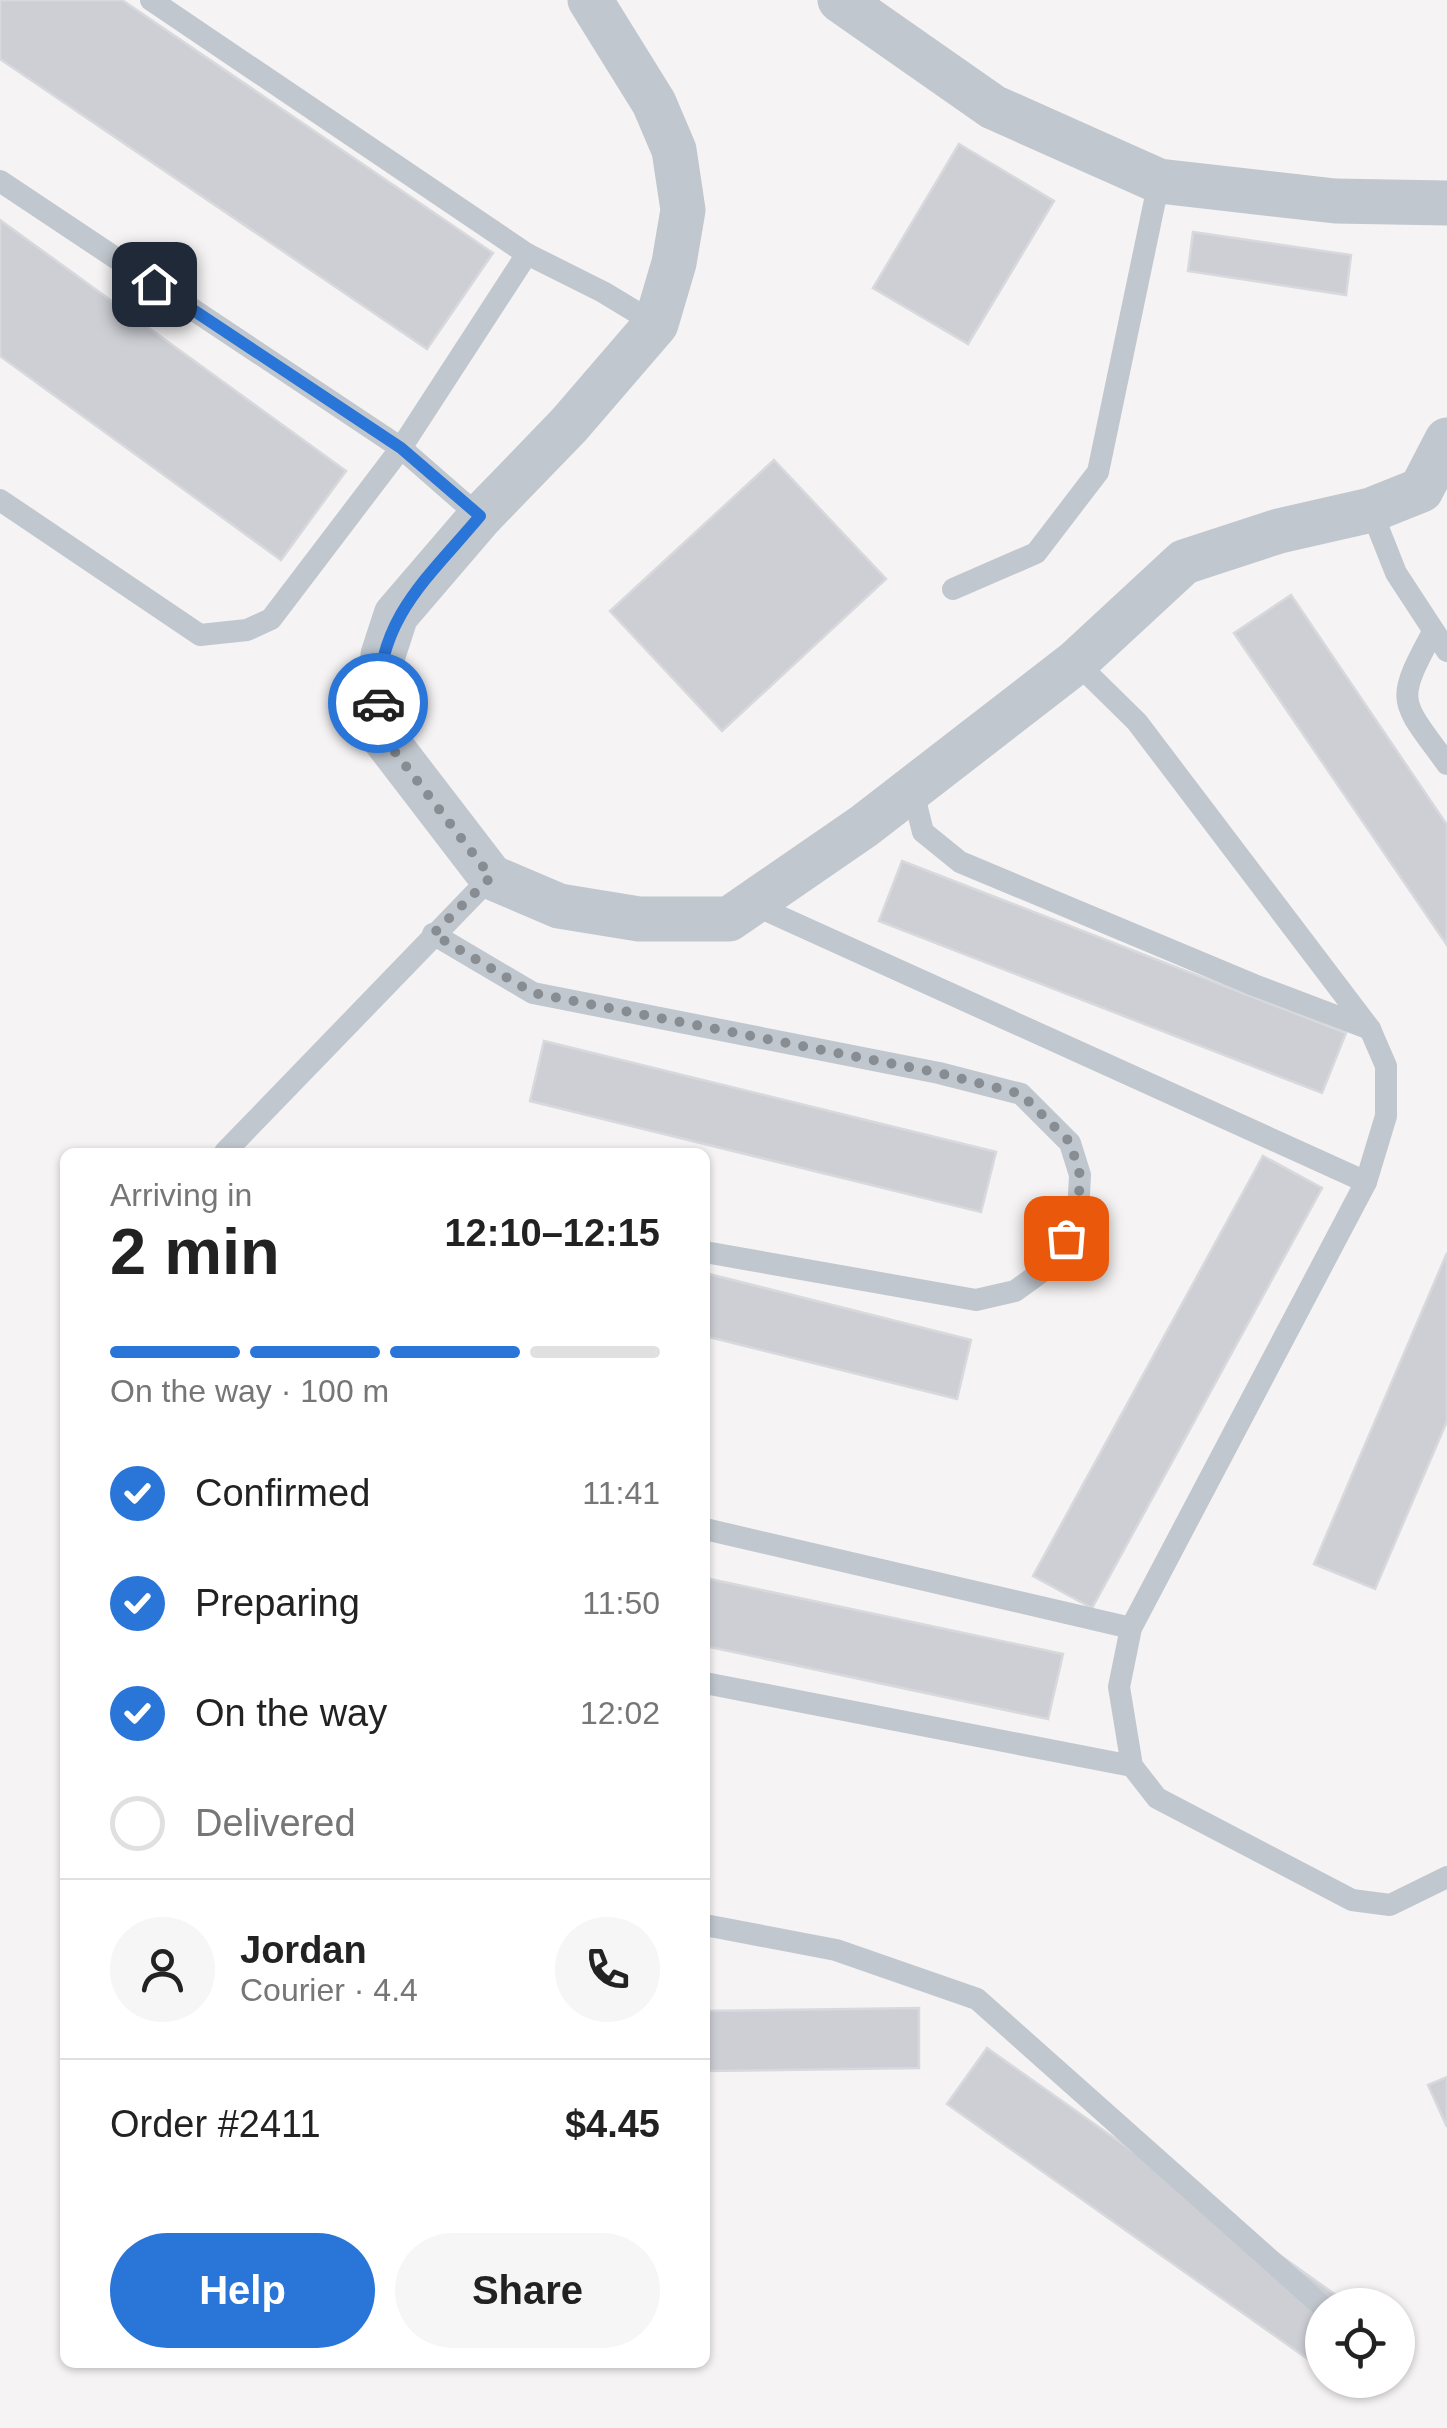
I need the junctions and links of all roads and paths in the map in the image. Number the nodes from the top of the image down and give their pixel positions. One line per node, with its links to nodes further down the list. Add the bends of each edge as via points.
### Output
1 (152, 0): 7 (lane)
2 (590, 0): 8 (street, via 654,104 674,150 682,210)
3 (840, 0): 4 (street, via 993,108)
4 (1159, 180): 6 (street, via 1335,201); 15 (lane, via 1098,472 1036,553)
5 (0, 182): 10 (lane)
6 (1447, 203)
7 (527, 254): 8 (lane); 10 (lane)
8 (656, 324): 14 (street)
9 (1447, 440): 11 (street)
10 (401, 448): 12 (lane, via 271,619 247,630 200,635); 14 (lane)
11 (1434, 495): 13 (street)
12 (0, 500)
13 (1371, 510): 16 (lane, via 1396,573); 17 (street, via 1184,562)
14 (480, 516): 20 (street, via 396,616 378,699 382,735)
15 (953, 590)
16 (1440, 641): 18 (lane, via 1405,685 1410,714)
17 (1076, 662): 19 (street); 23 (lane, via 1137,722)
18 (1447, 764)
19 (912, 788): 21 (street); 23 (lane, via 923,832 960,862)
20 (491, 877): 21 (street, via 559,906 638,919 729,920); 22 (lane)
21 (752, 904): 25 (lane)
22 (433, 934): 24 (lane); 26 (lane, via 533,993 1021,1094 1070,1142 1080,1175 1078,1215 1056,1262 1014,1291 976,1300)
23 (1370, 1029): 25 (lane, via 1386,1066 1386,1116)
24 (229, 1148)
25 (1366, 1182): 28 (lane)
26 (710, 1253)
27 (710, 1530): 28 (lane)
28 (1131, 1628): 30 (lane, via 1119,1688)
29 (710, 1684): 30 (lane)
30 (1132, 1766): 31 (lane, via 1157,1798 1352,1900 1390,1905)
31 (1447, 1876)
32 (710, 1926): 33 (lane, via 836,1950 977,1999)
33 (1305, 2291)

